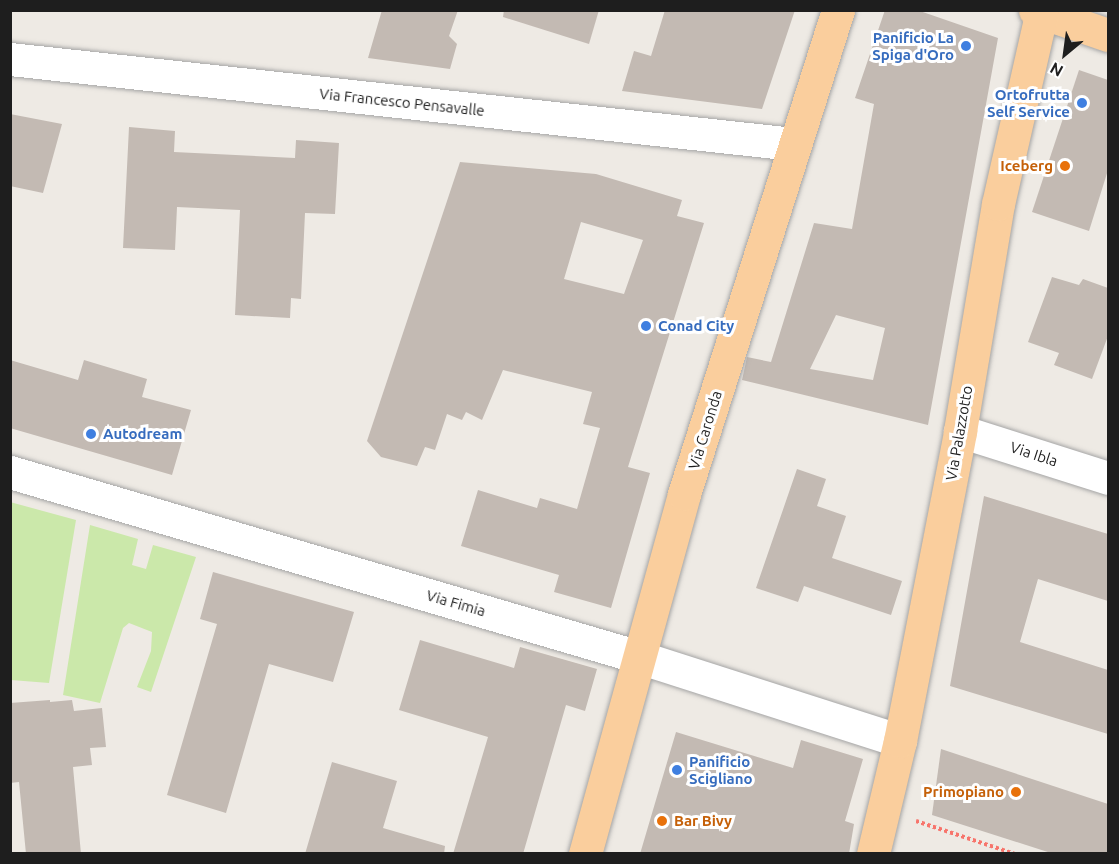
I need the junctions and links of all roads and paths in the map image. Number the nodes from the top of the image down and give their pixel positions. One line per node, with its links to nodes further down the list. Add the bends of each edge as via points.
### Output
1 (838, 10): 5 (main road, Via Caronda)
2 (1040, 11): 3 (main road); 6 (main road, Via Palazzotto, via 998,204)
3 (1108, 35)
4 (10, 59): 5 (street, Via Francesco Pensavalle)
5 (794, 144): 9 (main road, Via Caronda, via 684,494)
6 (960, 431): 8 (street, Via Ibla); 10 (main road, Via Palazzotto)
7 (10, 472): 9 (street, Via Fimia)
8 (1108, 478)
9 (639, 657): 10 (street, Via Fimia); 12 (main road, Via Caronda)
10 (900, 741): 11 (main road, Via Palazzotto)
11 (884, 808): 13 (main road, Via Palazzotto); 14 (path)
12 (585, 854)
13 (873, 854)
14 (1015, 854)

